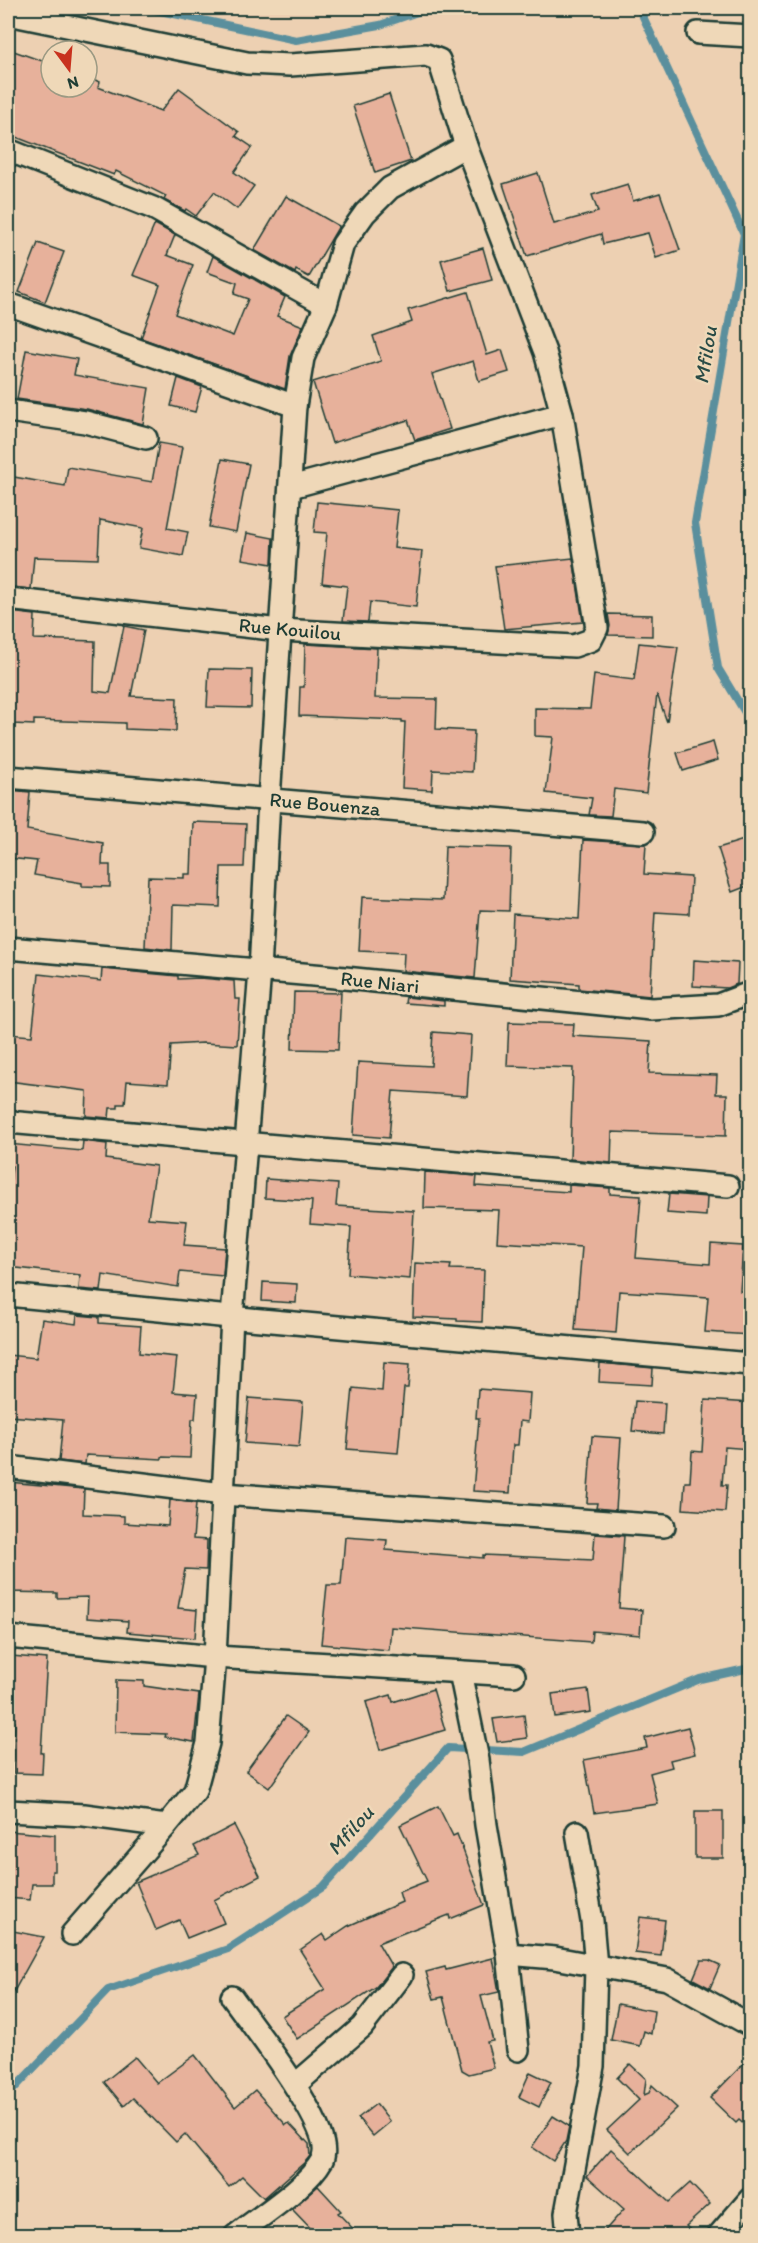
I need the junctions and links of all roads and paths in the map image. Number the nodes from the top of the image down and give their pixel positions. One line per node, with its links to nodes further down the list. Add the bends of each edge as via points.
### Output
1 (8, 14): 4 (street, via 247,63 290,65 426,55 439,60)
2 (698, 33): 3 (street)
3 (750, 36)
4 (466, 146): 7 (street, via 390,188 365,213 343,244); 10 (street, via 544,352)
5 (8, 150): 7 (street, via 153,208)
6 (8, 304): 8 (street)
7 (326, 305): 8 (street, via 303,358)
8 (295, 406): 12 (street)
9 (8, 411): 11 (street, via 85,423)
10 (562, 414): 12 (street); 14 (street, Rue Kouilou, via 597,628 591,640 574,646)
11 (146, 438)
12 (291, 487): 14 (street)
13 (8, 599): 14 (street, Rue Kouilou)
14 (280, 630): 16 (street)
15 (8, 777): 16 (street, Rue Bouenza)
16 (269, 799): 17 (street, Rue Bouenza); 19 (street)
17 (643, 832)
18 (8, 948): 19 (street, Rue Niari)
19 (260, 970): 20 (street, Rue Niari, via 651,1009 718,1005); 22 (street)
20 (750, 993)
21 (8, 1122): 22 (street)
22 (245, 1143): 23 (street); 25 (street)
23 (728, 1186)
24 (8, 1295): 25 (street)
25 (232, 1317): 26 (street); 28 (street)
26 (750, 1364)
27 (8, 1467): 28 (street)
28 (223, 1494): 29 (street); 31 (street)
29 (664, 1526)
30 (8, 1637): 31 (street)
31 (215, 1657): 32 (street); 35 (street, via 208,1743 195,1791)
32 (460, 1672): 33 (street); 38 (street)
33 (514, 1675)
34 (8, 1811): 35 (street, via 84,1815)
35 (166, 1826): 37 (street)
36 (577, 1832): 39 (street)
37 (72, 1934)
38 (508, 1954): 39 (street); 43 (street)
39 (596, 1967): 42 (street, via 667,1979); 47 (street, via 593,2066 566,2213)
40 (402, 1975): 44 (street, via 362,2027)
41 (232, 1997): 44 (street)
42 (750, 2025)
43 (518, 2050)
44 (295, 2085): 46 (street, via 319,2129 323,2157 307,2180)
45 (750, 2199): 48 (street)
46 (235, 2235)
47 (568, 2235)
48 (718, 2235)

